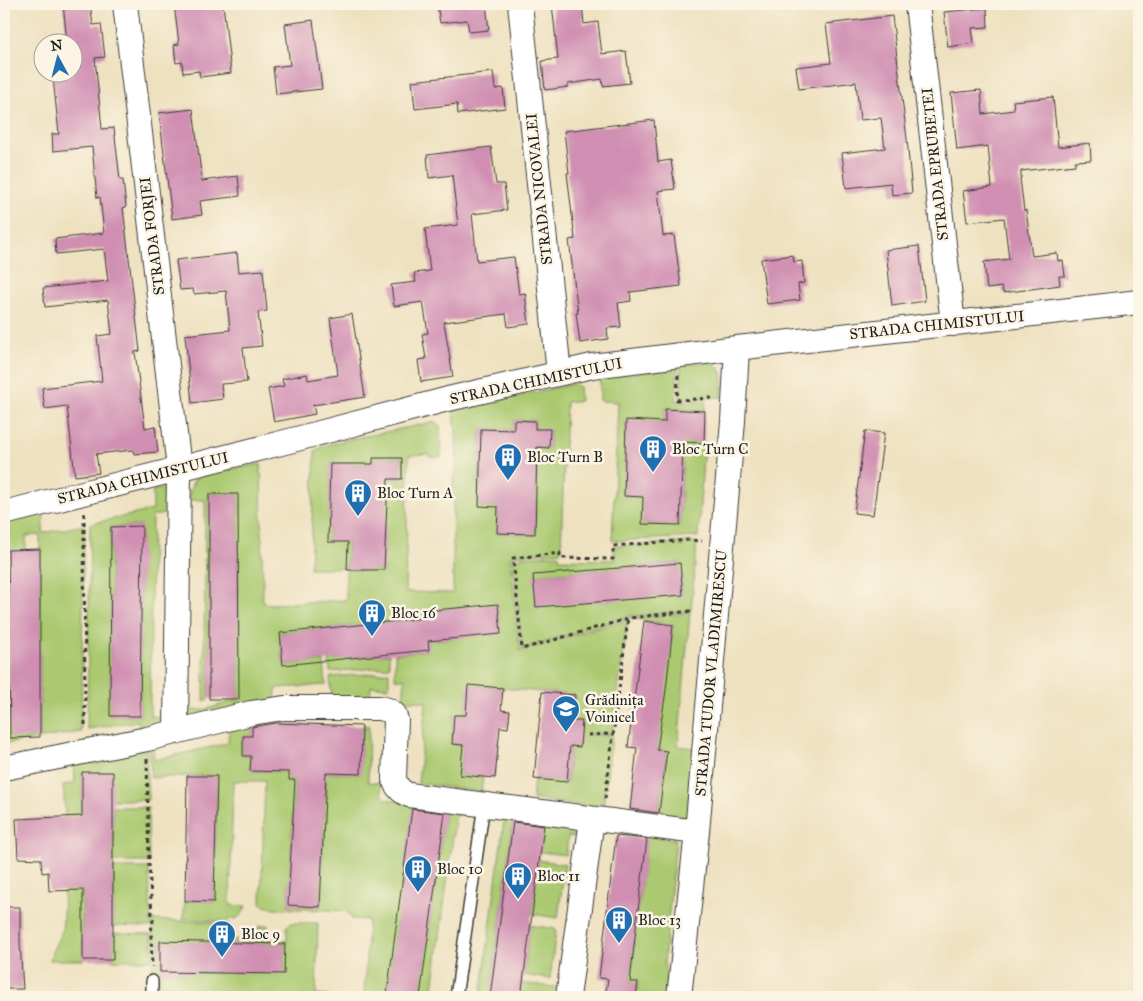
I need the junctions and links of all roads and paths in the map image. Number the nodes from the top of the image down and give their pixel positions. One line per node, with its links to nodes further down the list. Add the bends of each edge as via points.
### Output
1 (124, 4): 10 (street, STRADA FORJEI)
2 (520, 4): 8 (street, STRADA NICOVALEI)
3 (917, 4): 5 (street, STRADA EPRUBETEI)
4 (1139, 302): 5 (street, STRADA CHIMISTULUI)
5 (953, 324): 6 (street, STRADA CHIMISTULUI)
6 (737, 348): 8 (street, STRADA CHIMISTULUI); 9 (street, STRADA TUDOR VLADIMIRESCU)
7 (678, 367): 9 (path, via 678,400)
8 (558, 373): 10 (street, STRADA CHIMISTULUI)
9 (734, 397): 13 (street, STRADA TUDOR VLADIMIRESCU)
10 (180, 468): 11 (street, STRADA CHIMISTULUI); 16 (street, STRADA FORJEI)
11 (84, 492): 12 (street, STRADA CHIMISTULUI); 20 (path)
12 (4, 512)
13 (722, 544): 15 (path, via 690,540 613,546 613,559 560,558 560,553 513,558 522,650); 24 (street, STRADA TUDOR VLADIMIRESCU)
14 (691, 611): 15 (path)
15 (628, 619): 17 (path)
16 (176, 732): 19 (street); 22 (street, via 284,708 380,708 394,714 396,720 394,779 399,790 409,795)
17 (614, 734): 18 (path); 23 (path, via 604,807)
18 (588, 735)
19 (147, 739): 20 (street); 25 (path, via 149,865 154,920 151,932)
20 (85, 752): 21 (street)
21 (4, 768)
22 (484, 805): 23 (street); 27 (lane)
23 (592, 818): 24 (street); 28 (street)
24 (697, 832): 29 (street, STRADA TUDOR VLADIMIRESCU)
25 (152, 981): 26 (lane)
26 (152, 997)
27 (456, 997)
28 (568, 997)
29 (680, 997)

